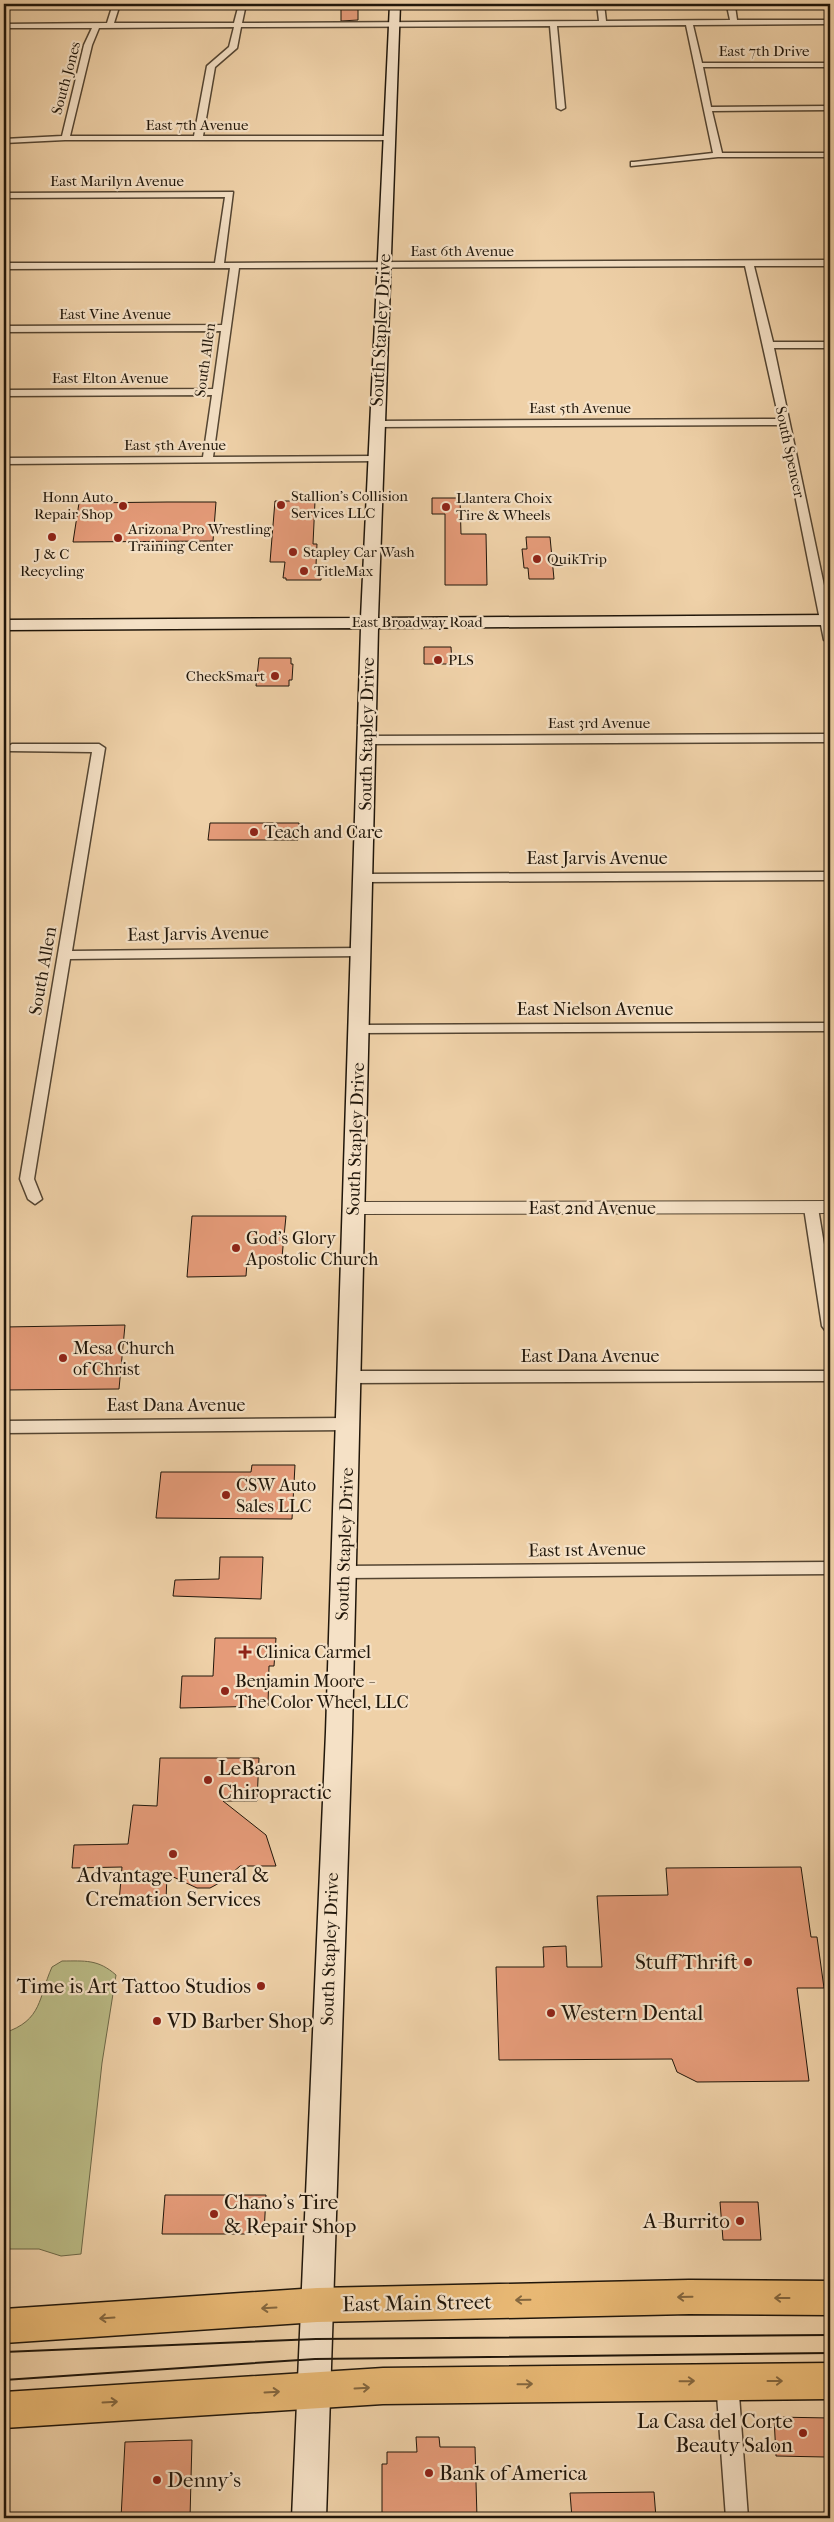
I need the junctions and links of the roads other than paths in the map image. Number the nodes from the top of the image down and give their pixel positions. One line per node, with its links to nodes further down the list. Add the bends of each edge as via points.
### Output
1 (116, 4): 13 (street)
2 (242, 4): 14 (street)
3 (395, 4): 10 (main road, South Stapley Drive)
4 (600, 4): 6 (street)
5 (731, 6): 8 (street)
6 (603, 22): 7 (street); 11 (street)
7 (689, 22): 8 (street); 16 (street)
8 (734, 22): 9 (street)
9 (830, 22)
10 (394, 23): 11 (street); 14 (street); 23 (main road, South Stapley Drive)
11 (553, 23): 18 (street)
12 (97, 24): 13 (street); 15 (street); 21 (street, South Jones, via 88,45)
13 (110, 24): 14 (street)
14 (239, 24): 22 (street, via 234,48 211,66)
15 (4, 26)
16 (698, 65): 17 (street, East 7th Drive); 20 (street)
17 (830, 65)
18 (561, 108)
19 (830, 108): 20 (street)
20 (708, 109): 25 (street)
21 (64, 138): 22 (street, East 7th Avenue); 24 (street, East 7th Avenue)
22 (198, 138): 23 (street, East 7th Avenue)
23 (390, 138): 31 (main road, South Stapley Drive)
24 (4, 141)
25 (718, 155): 26 (street); 27 (street)
26 (830, 155)
27 (634, 164)
28 (4, 195): 32 (street, East Marilyn Avenue, via 230,194)
29 (749, 263): 30 (street, East 6th Avenue); 31 (street, East 6th Avenue); 37 (street, South Spencer)
30 (830, 263)
31 (384, 264): 33 (street, East 6th Avenue); 42 (main road, South Stapley Drive)
32 (219, 265): 33 (street, East 6th Avenue); 34 (street, East 6th Avenue)
33 (235, 265): 35 (street, South Allen)
34 (4, 266)
35 (226, 328): 36 (street, East Vine Avenue); 39 (street, South Allen)
36 (4, 329)
37 (769, 345): 38 (street); 41 (street, South Spencer)
38 (830, 345)
39 (217, 392): 40 (street, East Elton Avenue); 44 (street, South Allen)
40 (4, 393)
41 (784, 422): 42 (street, East 5th Avenue); 46 (street, South Spencer)
42 (376, 424): 43 (main road, South Stapley Drive)
43 (376, 459): 44 (street, East 5th Avenue); 47 (main road, South Stapley Drive)
44 (208, 460): 45 (street, East 5th Avenue)
45 (4, 461)
46 (828, 620): 47 (main road, East Broadway Road); 49 (street, South Spencer)
47 (370, 622): 48 (main road, East Broadway Road); 51 (main road, South Stapley Drive)
48 (4, 625)
49 (830, 640)
50 (830, 738): 51 (street, East 3rd Avenue)
51 (368, 740): 54 (main road, South Stapley Drive)
52 (12, 748): 56 (street, South Allen, via 99,748)
53 (830, 876): 54 (street, East Jarvis Avenue)
54 (364, 878): 55 (main road, South Stapley Drive)
55 (361, 952): 56 (street, East Jarvis Avenue); 58 (main road, South Stapley Drive)
56 (65, 954): 59 (street, South Allen, via 27,1179)
57 (830, 1027): 58 (street, East Nielson Avenue)
58 (360, 1029): 61 (main road, South Stapley Drive)
59 (35, 1199)
60 (830, 1207): 62 (street, East 2nd Avenue)
61 (354, 1208): 62 (street, East 2nd Avenue); 65 (main road, South Stapley Drive)
62 (811, 1208): 63 (street)
63 (830, 1326)
64 (830, 1376): 65 (street, East Dana Avenue)
65 (350, 1377): 66 (main road, South Stapley Drive)
66 (348, 1424): 67 (street, East Dana Avenue); 69 (main road, South Stapley Drive)
67 (4, 1427)
68 (830, 1568): 69 (street, East 1st Avenue)
69 (344, 1572): 71 (main road, South Stapley Drive)
70 (830, 2298): 71 (main road, East Main Street, one-way to 71, via 689,2297)
71 (318, 2305): 72 (main road, East Main Street, one-way to 72); 75 (main road, South Stapley Drive)
72 (4, 2326)
73 (726, 2381): 74 (main road, one-way to 74); 75 (main road, one-way to 73); 78 (street)
74 (830, 2381)
75 (314, 2390): 76 (main road, one-way to 75); 77 (main road, South Stapley Drive)
76 (4, 2410)
77 (309, 2518)
78 (738, 2518)

